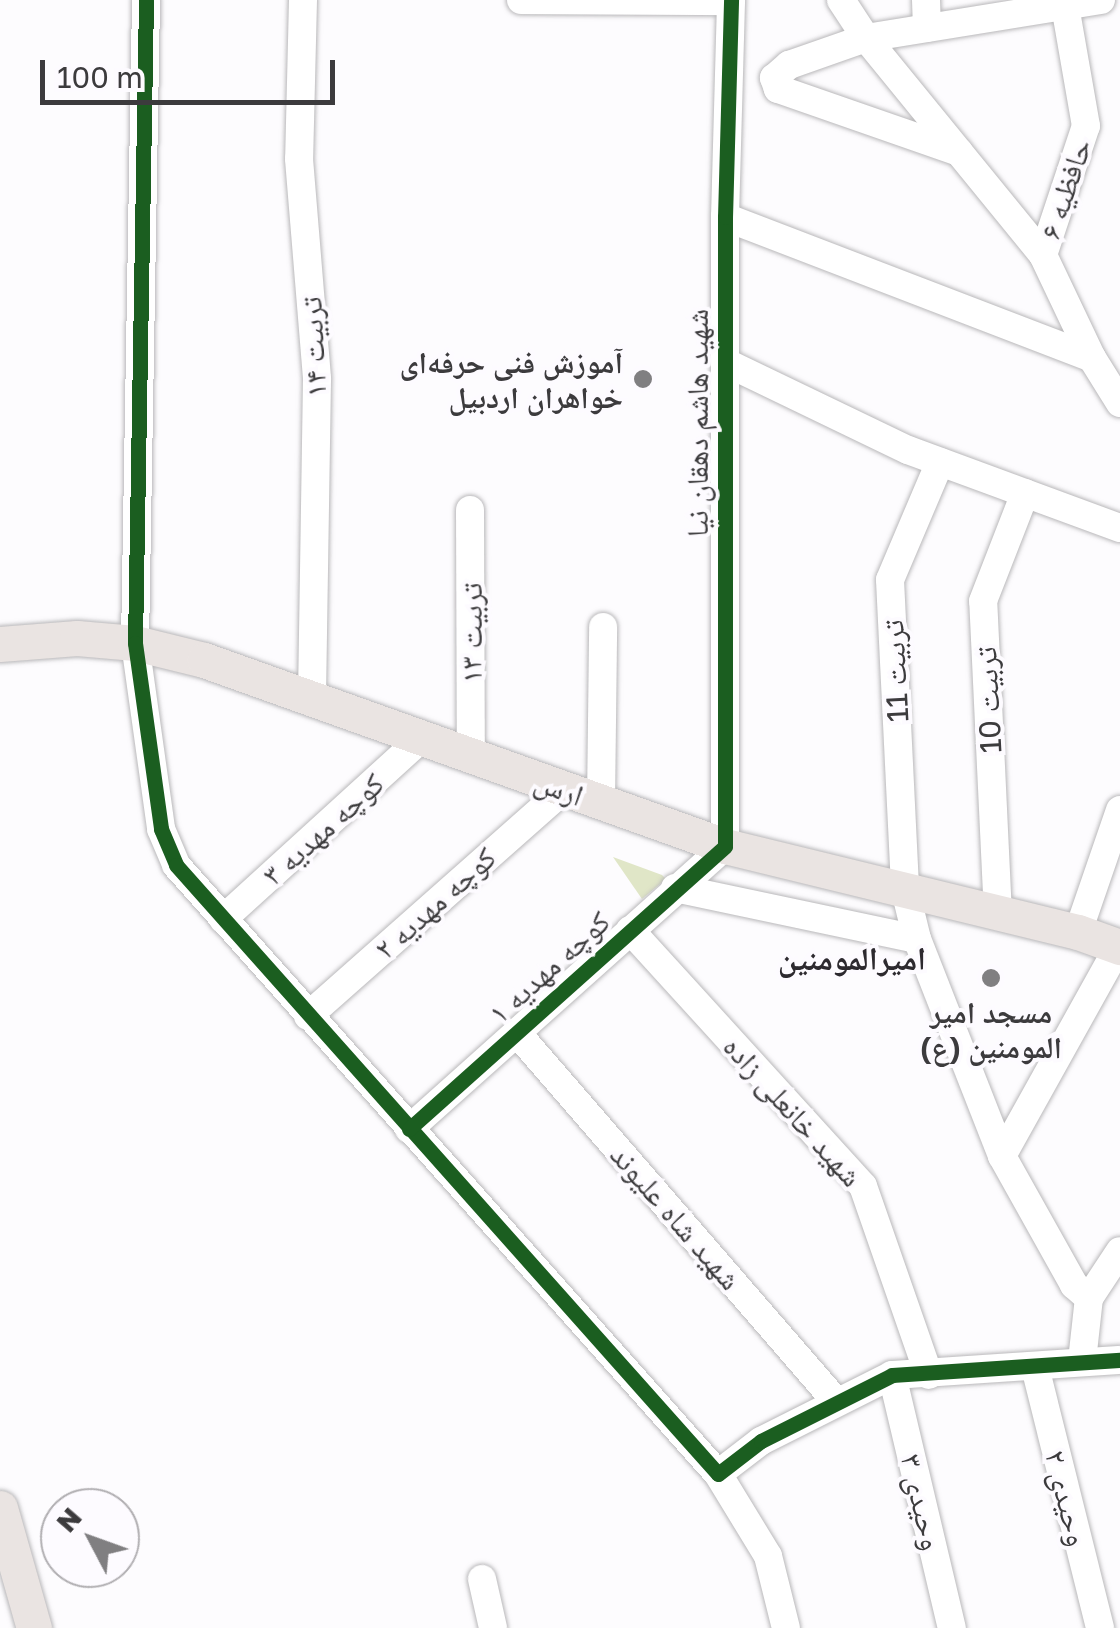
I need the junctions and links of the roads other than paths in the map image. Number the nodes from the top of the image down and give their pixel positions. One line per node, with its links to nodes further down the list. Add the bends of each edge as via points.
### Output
1 (146, 0): 22 (street)
2 (304, 0): 23 (street, تربیت ۱۴, via 300,159 317,379)
3 (521, 0): 6 (street)
4 (842, 0): 9 (street)
5 (1101, 0): 7 (street)
6 (731, 1): 11 (street, شهید هاشم دهقان نیا)
7 (1047, 5): 8 (street); 12 (street, حافظیه ۶, via 1086,126)
8 (927, 14): 9 (street)
9 (866, 38): 10 (street); 10 (street, via 788,65 774,78 778,88)
10 (959, 152): 12 (street)
11 (725, 217): 13 (street); 14 (street, شهید هاشم دهقان نیا)
12 (1042, 254): 13 (street)
13 (1092, 358): 15 (street)
14 (724, 362): 16 (street); 29 (street, شهید هاشم دهقان نیا)
15 (1120, 402)
16 (940, 462): 17 (street); 31 (street, تربیت 11, via 890,580)
17 (1025, 493): 19 (street); 32 (street, تربیت 10, via 983,601)
18 (470, 510): 25 (street, تربیت ۱۳)
19 (1120, 528)
20 (603, 627): 27 (street)
21 (0, 644): 22 (main road, ارس, via 77,638)
22 (135, 644): 23 (main road, ارس); 33 (street, via 166,848)
23 (312, 695): 24 (main road, ارس)
24 (422, 738): 25 (main road, ارس); 33 (street, کوچه مهدیه ۳)
25 (471, 756): 26 (main road, ارس)
26 (563, 790): 27 (main road, ارس); 38 (street, کوچه مهدیه ۲)
27 (601, 803): 29 (main road, ارس)
28 (1120, 810): 35 (street)
29 (725, 846): 30 (street, کوچه مهدیه ۱); 31 (main road, ارس)
30 (675, 888): 34 (street, کوچه مهدیه ۱); 36 (street)
31 (905, 890): 32 (main road, ارس); 36 (street, تربیت 11)
32 (998, 914): 35 (main road, ارس)
33 (223, 919): 38 (street)
34 (630, 930): 39 (street, کوچه مهدیه ۱); 48 (street, شهید خانعلی زاده, via 862,1186)
35 (1078, 932): 37 (main road, ارس)
36 (917, 939): 41 (street, تربیت 11)
37 (1120, 947): 41 (street)
38 (308, 1016): 40 (street)
39 (517, 1033): 40 (street, کوچه مهدیه ۱); 49 (street, شهید شاه علیوند)
40 (409, 1129): 50 (street)
41 (1002, 1156): 43 (street, تربیت 11, via 1074,1285)
42 (1120, 1251): 43 (street)
43 (1088, 1298): 45 (street)
44 (1120, 1360): 45 (street)
45 (1082, 1362): 46 (street)
46 (1035, 1368): 48 (street); 57 (street, وحیدی ۲)
47 (892, 1375): 48 (street); 49 (street); 56 (street, وحیدی ۳)
48 (929, 1375)
49 (836, 1400): 50 (street, via 760,1441)
50 (718, 1474): 55 (street, via 768,1556)
51 (0, 1508): 53 (main road)
52 (482, 1580): 54 (street)
53 (34, 1628)
54 (494, 1628)
55 (786, 1628)
56 (952, 1628)
57 (1100, 1628)

